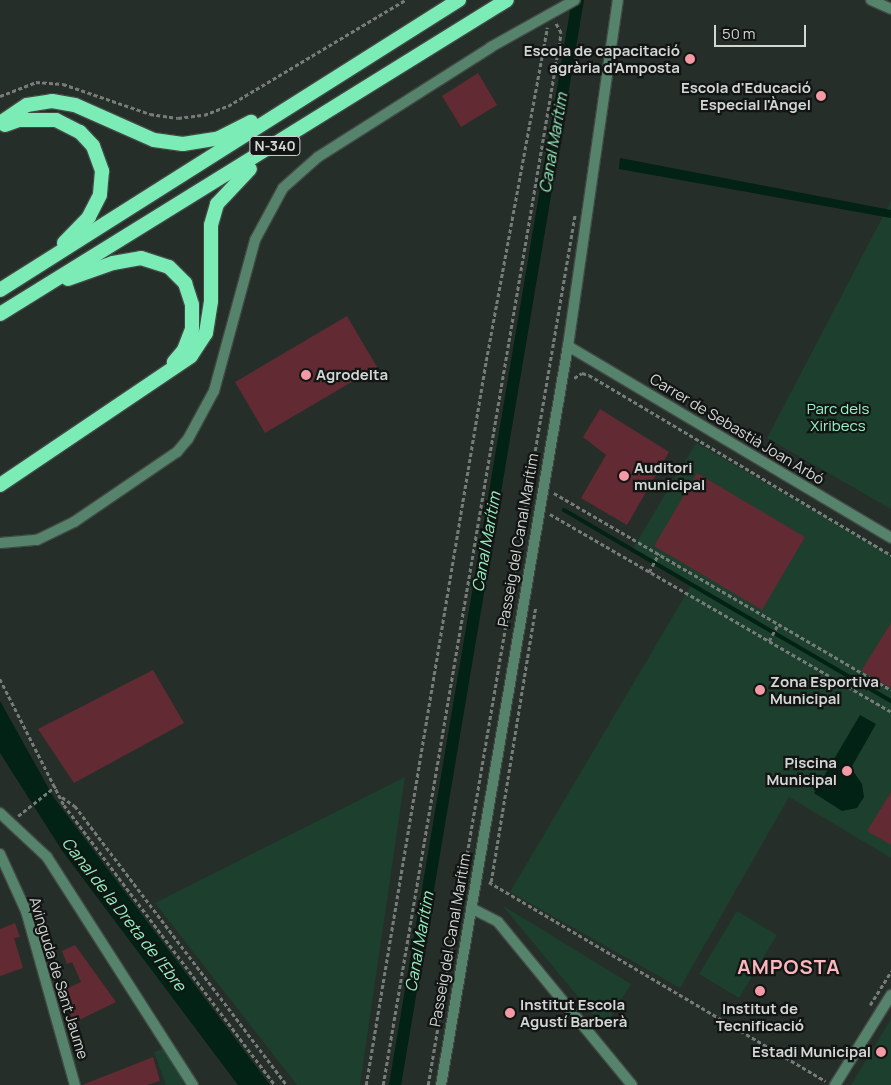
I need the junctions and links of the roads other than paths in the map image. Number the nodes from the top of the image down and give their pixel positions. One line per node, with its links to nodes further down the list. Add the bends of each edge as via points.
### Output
1 (459, 0): 7 (highway, N-340)
2 (507, 0): 9 (highway, N-340)
3 (574, 0): 18 (street, via 491,48 318,158 283,188 255,240 214,390 188,439 177,452 74,522 36,540)
4 (618, 0): 14 (street, Passeig del Canal Marítim)
5 (871, 0): 6 (street)
6 (891, 9)
7 (315, 90): 8 (highway, via 219,138 183,144 154,140 75,105 52,100 26,105); 10 (highway, N-340)
8 (0, 125): 10 (highway, via 19,120 56,120 80,132 92,146 102,170 100,195 89,217)
9 (277, 145): 11 (highway, N-340); 15 (highway, via 217,204 211,225 211,301 206,333 191,356)
10 (49, 259): 12 (highway, N-340)
11 (41, 288): 13 (highway, N-340); 15 (highway, via 112,263 141,258 169,267 185,283 192,305 192,329 184,350)
12 (0, 290)
13 (0, 314)
14 (568, 346): 17 (street, Carrer de Sebastià Joan Arbó); 21 (street, Passeig del Canal Marítim)
15 (163, 374): 16 (highway)
16 (0, 485)
17 (891, 538)
18 (0, 543)
19 (0, 813): 24 (street, via 12,821 62,879)
20 (0, 854): 23 (street, Avinguda de Sant Jaume, via 26,911)
21 (471, 908): 25 (street, Passeig del Canal Marítim); 26 (street, via 498,922)
22 (891, 995): 27 (street)
23 (75, 1085)
24 (193, 1085)
25 (441, 1085)
26 (632, 1085)
27 (835, 1085)

